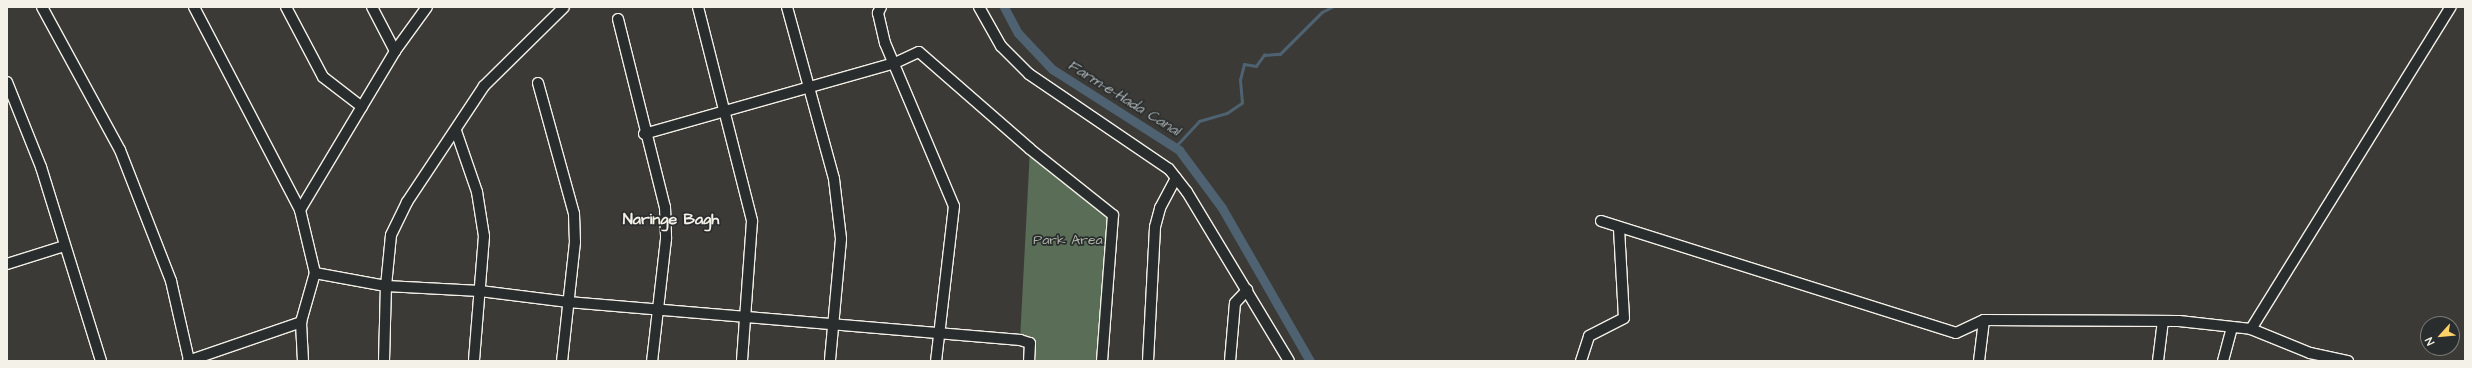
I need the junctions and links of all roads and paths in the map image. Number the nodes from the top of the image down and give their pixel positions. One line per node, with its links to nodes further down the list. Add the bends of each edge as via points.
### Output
1 (42, 7): 42 (street, via 120,150 171,281)
2 (194, 7): 23 (street)
3 (286, 7): 18 (street, via 323,77)
4 (372, 7): 13 (street)
5 (426, 7): 13 (street)
6 (698, 7): 19 (street)
7 (787, 7): 17 (street)
8 (880, 7): 14 (street, via 878,13 885,43)
9 (979, 7): 22 (street, via 1001,46 1030,74 1169,169)
10 (2451, 7): 40 (street)
11 (561, 8): 20 (street, via 484,86)
12 (618, 19): 21 (street)
13 (395, 51): 18 (street)
14 (895, 63): 17 (street); 41 (street, via 919,131 954,206); 54 (street, via 919,52 1030,149 1113,214)
15 (7, 82): 26 (street, via 41,167)
16 (538, 83): 32 (street, via 574,214 575,242)
17 (809, 88): 19 (street); 38 (street, via 834,179 841,239)
18 (362, 106): 23 (street)
19 (724, 113): 21 (street); 34 (street, via 752,221)
20 (456, 131): 29 (street, via 407,202 392,235); 31 (street, via 477,192 483,230)
21 (644, 134): 33 (street, via 665,207 666,239)
22 (1176, 178): 30 (street); 55 (street, via 1160,208 1155,227)
23 (300, 210): 28 (street)
24 (1601, 221): 25 (street)
25 (1619, 228): 35 (street, via 1956,333); 58 (street, via 1624,318 1589,336)
26 (64, 246): 27 (street); 44 (street)
27 (7, 264)
28 (315, 273): 29 (street); 36 (street)
29 (386, 286): 31 (street); 46 (street)
30 (1247, 290): 56 (street, via 1235,303); 57 (street)
31 (480, 291): 32 (street); 47 (street)
32 (568, 302): 33 (street); 48 (street)
33 (657, 308): 34 (street); 49 (street)
34 (746, 315): 38 (street); 50 (street)
35 (1984, 320): 37 (street); 59 (street)
36 (301, 322): 42 (street); 45 (street)
37 (2163, 322): 39 (street); 60 (street)
38 (833, 324): 41 (street); 51 (street)
39 (2232, 328): 40 (street); 61 (street)
40 (2251, 329): 43 (street, via 2310,353)
41 (938, 333): 52 (street); 53 (street, via 1030,343)
42 (189, 360)
43 (2345, 360)
44 (101, 361)
45 (303, 361)
46 (384, 361)
47 (474, 361)
48 (562, 361)
49 (652, 361)
50 (742, 361)
51 (830, 361)
52 (936, 361)
53 (1029, 361)
54 (1102, 361)
55 (1148, 361)
56 (1230, 361)
57 (1290, 361)
58 (1581, 361)
59 (1979, 361)
60 (2158, 361)
61 (2223, 361)

